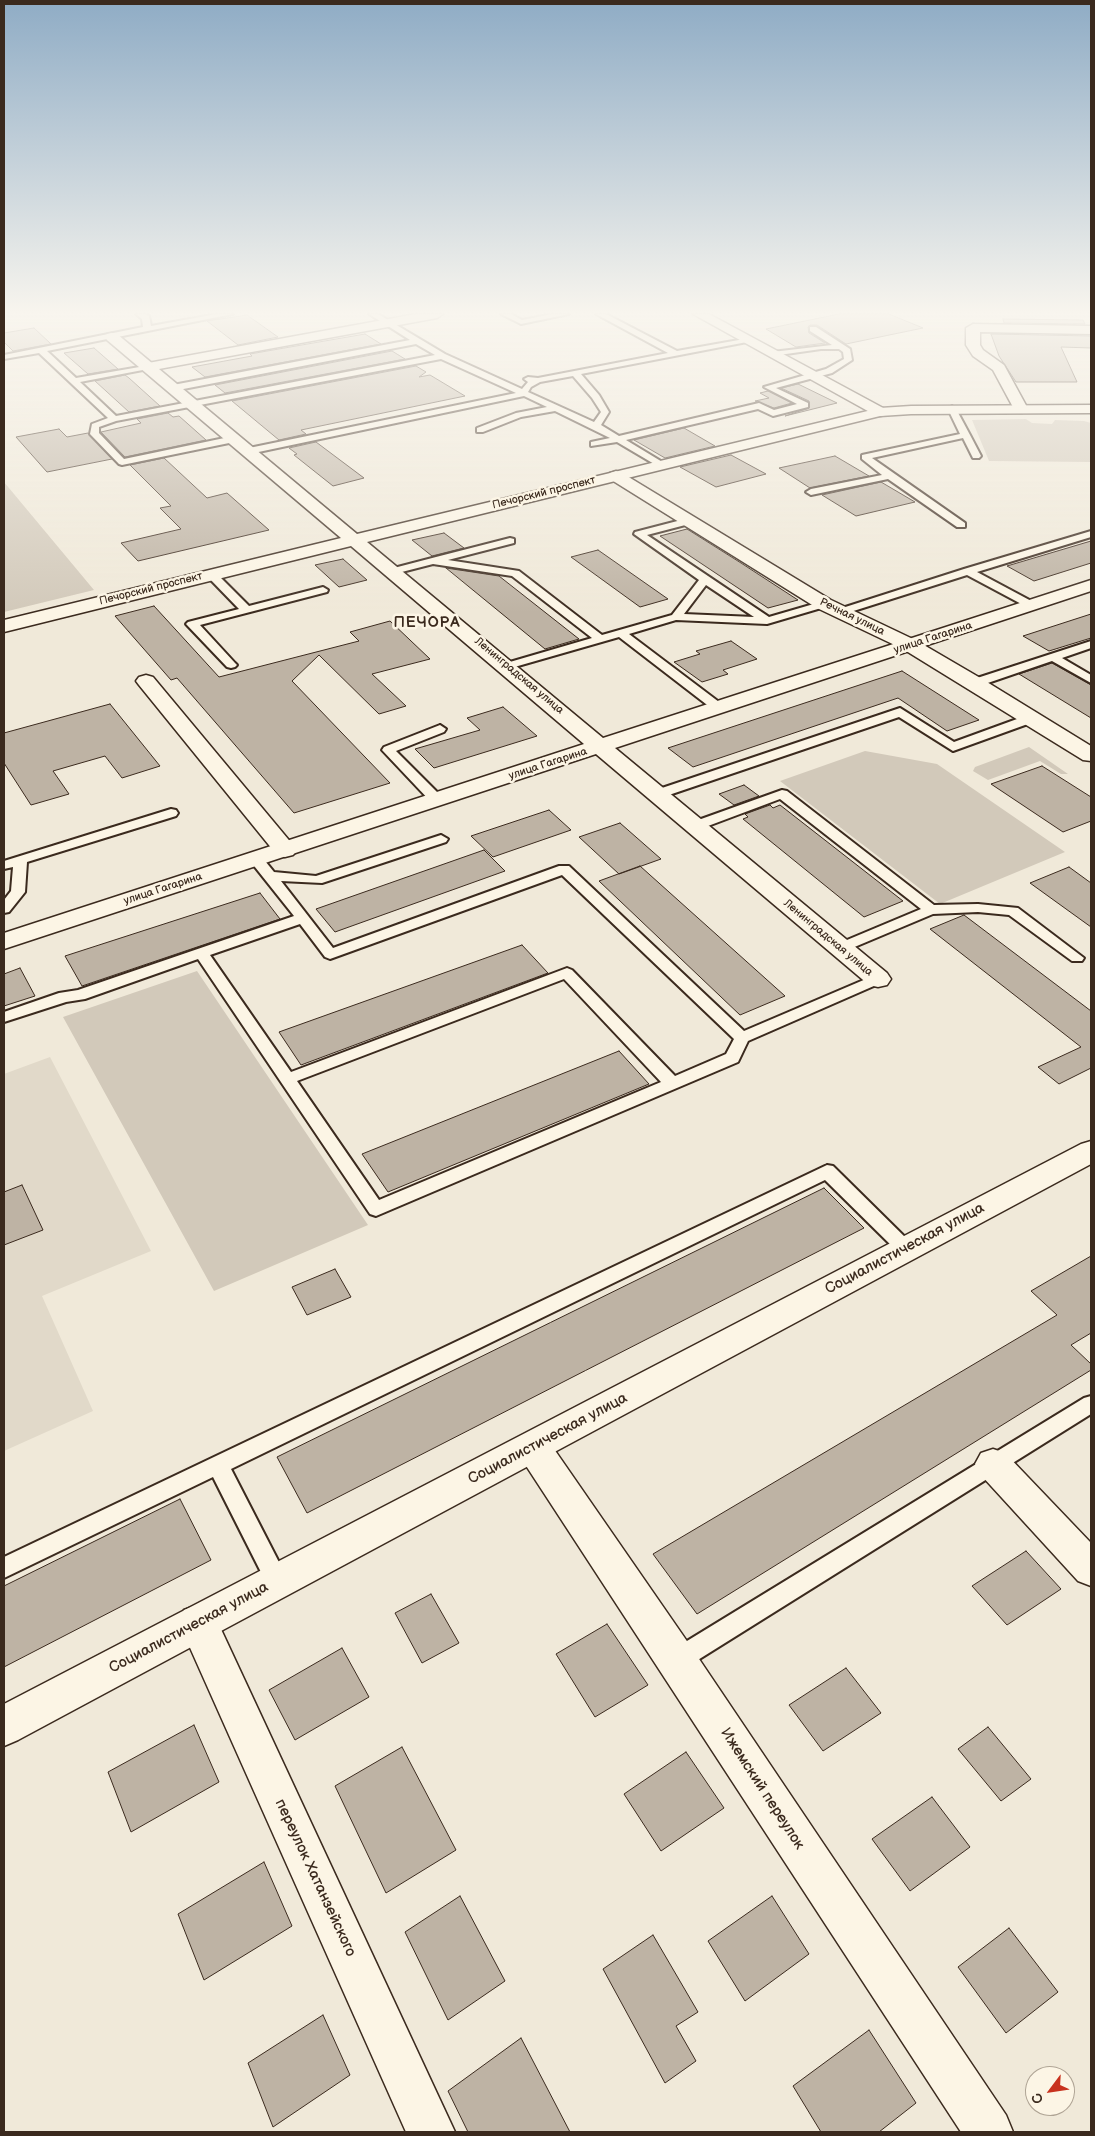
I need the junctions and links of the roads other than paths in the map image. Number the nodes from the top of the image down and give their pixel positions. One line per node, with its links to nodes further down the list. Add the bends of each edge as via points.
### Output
1 (108, 414): 11 (lane)
2 (144, 414): 11 (lane)
3 (205, 414): 15 (street, Ленинградская улица)
4 (428, 414): 18 (lane)
5 (526, 414): 13 (lane)
6 (568, 414): 12 (lane)
7 (605, 414): 12 (lane)
8 (725, 414): 16 (lane)
9 (873, 414): 20 (street, Печорский проспект)
10 (955, 414): 14 (lane)
11 (114, 419): 15 (lane, via 95,426 94,434 122,462)
12 (596, 426): 16 (lane)
13 (480, 430)
14 (966, 435): 19 (lane); 22 (lane, via 865,457)
15 (234, 438): 18 (street, Ленинградская улица)
16 (618, 439): 17 (lane); 20 (lane)
17 (594, 444)
18 (249, 451): 27 (street, Ленинградская улица)
19 (976, 456)
20 (662, 464): 21 (street, Печорский проспект)
21 (616, 476): 24 (street, Речная улица); 27 (street, Печорский проспект)
22 (890, 476): 23 (lane); 25 (lane)
23 (810, 492)
24 (689, 521): 33 (lane, via 639,534); 36 (street, Речная улица)
25 (961, 525)
26 (1091, 534): 31 (lane)
27 (355, 539): 30 (street, Ленинградская улица); 32 (street, Печорский проспект)
28 (510, 541): 29 (lane)
29 (433, 561): 30 (lane); 44 (lane, via 515,573)
30 (394, 571): 49 (street, Ленинградская улица)
31 (968, 571): 37 (lane); 39 (lane)
32 (211, 574): 38 (lane); 42 (street, Печорский проспект)
33 (705, 579): 40 (lane); 41 (lane)
34 (1091, 585): 37 (street, улица Гагарина)
35 (323, 590): 38 (lane)
36 (824, 604): 39 (street, Речная улица); 41 (lane)
37 (1032, 605): 46 (street, улица Гагарина)
38 (247, 610): 48 (lane, via 192,624)
39 (840, 612): 46 (street, Речная улица)
40 (676, 617): 41 (lane); 43 (lane)
41 (767, 621)
42 (4, 626)
43 (620, 633): 44 (lane); 53 (lane)
44 (600, 639): 49 (lane)
45 (1091, 644): 47 (lane)
46 (910, 645): 52 (street, Речная улица); 53 (street, улица Гагарина)
47 (1053, 657): 50 (lane); 52 (lane)
48 (231, 665)
49 (507, 666): 56 (street, Ленинградская улица)
50 (1091, 680)
51 (146, 681): 63 (street)
52 (974, 682): 54 (street, Речная улица)
53 (719, 708): 56 (street, улица Гагарина)
54 (1032, 718): 57 (street, Речная улица); 58 (lane, via 953,747 900,712)
55 (440, 729): 59 (lane, via 388,750)
56 (602, 746): 58 (street, Ленинградская улица); 59 (street, улица Гагарина)
57 (1091, 755)
58 (658, 794): 61 (street, Ленинградская улица)
59 (437, 800): 63 (street, улица Гагарина)
60 (171, 813): 64 (lane)
61 (695, 826): 68 (lane, via 782,794); 71 (street, Ленинградская улица)
62 (441, 838): 66 (lane, via 318,880)
63 (284, 850): 66 (street, улица Гагарина)
64 (20, 860): 65 (lane); 67 (lane, via 18,892)
65 (4, 865)
66 (263, 867): 69 (lane); 70 (street, улица Гагарина)
67 (4, 909)
68 (931, 910): 71 (lane); 73 (lane, via 978,908 1013,911)
69 (303, 918): 72 (lane); 76 (lane, via 330,954 564,869)
70 (4, 941)
71 (840, 948): 74 (street, Ленинградская улица)
72 (201, 954): 75 (lane); 77 (lane)
73 (1077, 958)
74 (878, 979): 76 (lane)
75 (4, 1017)
76 (742, 1038): 78 (lane, via 732,1058)
77 (287, 1079): 78 (lane, via 567,973); 78 (lane, via 376,1209)
78 (672, 1083)
79 (1091, 1151): 80 (street, Социалистическая улица)
80 (906, 1248): 82 (street, Социалистическая улица); 84 (lane, via 827,1171)
81 (1091, 1404): 83 (lane)
82 (533, 1447): 87 (street, Социалистическая улица); 89 (street, Ижемский переулок)
83 (993, 1464): 86 (street); 89 (lane)
84 (218, 1465): 85 (lane); 87 (lane)
85 (4, 1568)
86 (1091, 1569)
87 (277, 1581): 88 (street, Социалистическая улица)
88 (198, 1623): 90 (street, Социалистическая улица); 91 (street, переулок Хатанзейского)
89 (677, 1660): 92 (street, Ижемский переулок)
90 (4, 1726)
91 (431, 2132)
92 (988, 2132)

